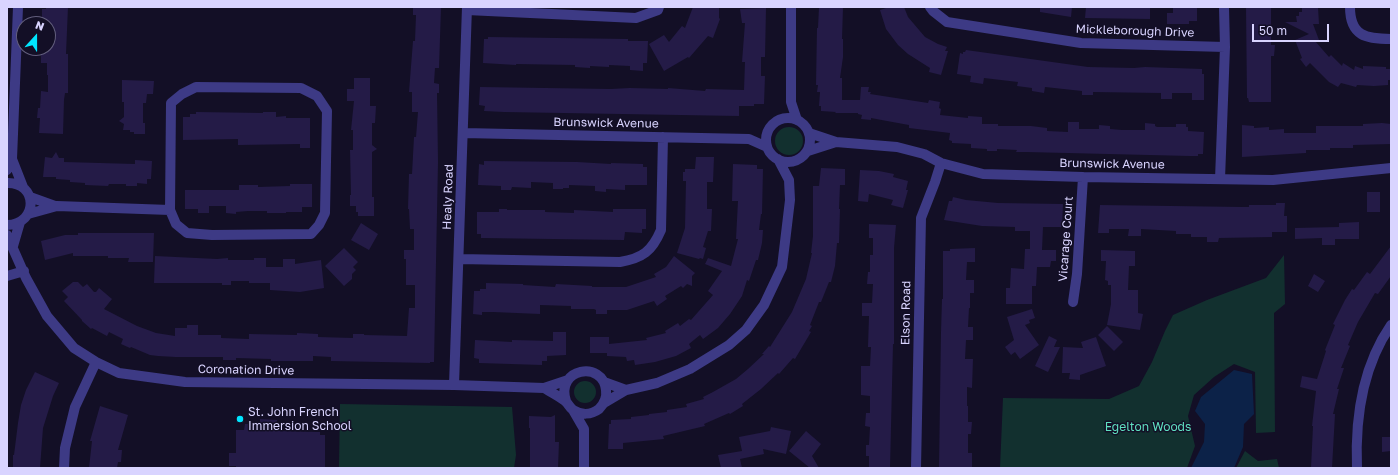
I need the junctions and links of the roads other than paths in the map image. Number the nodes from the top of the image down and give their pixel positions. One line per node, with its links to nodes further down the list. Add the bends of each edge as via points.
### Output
1 (18, 7): 10 (street)
2 (659, 7): 7 (street, Healy Road, via 658,10 636,18)
3 (791, 7): 11 (street)
4 (930, 7): 9 (street, Mickleborough Drive, via 947,22 1081,44)
5 (1224, 7): 9 (street)
6 (1350, 7): 8 (street, via 1353,28 1373,39)
7 (467, 9): 15 (street, Healy Road)
8 (1391, 39)
9 (1225, 47): 29 (street)
10 (11, 65): 22 (street)
11 (791, 102): 12 (street); 13 (street)
12 (780, 120): 13 (street); 14 (street)
13 (797, 120): 16 (street)
14 (768, 131): 18 (street, Brunswick Avenue); 20 (street)
15 (463, 133): 17 (street, Brunswick Avenue); 41 (street, Healy Road)
16 (809, 133): 19 (street, Brunswick Avenue); 21 (street)
17 (663, 137): 18 (street, Brunswick Avenue); 41 (street, via 661,230 656,241 640,257 620,262)
18 (749, 139): 20 (street, Brunswick Avenue)
19 (836, 142): 21 (street, Brunswick Avenue); 25 (street, Brunswick Avenue, via 897,146 924,154)
20 (767, 147): 23 (street)
21 (808, 151): 24 (street)
22 (12, 159): 27 (street); 32 (street)
23 (778, 159): 24 (street, via 789,162); 30 (street)
24 (800, 159): 30 (street)
25 (941, 163): 28 (street, Brunswick Avenue, via 983,174); 59 (street, Elson Road, via 921,218)
26 (1391, 168): 29 (street, Brunswick Avenue, via 1273,180)
27 (7, 170)
28 (1083, 177): 29 (street, Brunswick Avenue); 44 (street, Vicarage Court, via 1077,274)
29 (1220, 179)
30 (789, 180): 51 (street, via 790,200 782,267 764,305 746,330 729,345 690,369 657,383)
31 (7, 183): 32 (street)
32 (23, 187): 33 (street)
33 (30, 197): 34 (street); 36 (street)
34 (57, 206): 35 (street); 36 (street)
35 (170, 210): 35 (street, via 176,224 187,233 310,234 326,213 327,111 317,96 301,88 196,88 182,94 171,103)
36 (28, 214): 37 (street)
37 (20, 222): 38 (street); 40 (street)
38 (7, 225)
39 (7, 235): 40 (street, Coronation Drive)
40 (13, 246): 42 (street, Coronation Drive)
41 (458, 259): 49 (street, Healy Road)
42 (24, 271): 43 (street); 46 (street, Coronation Drive, via 47,316 74,348)
43 (7, 276)
44 (1072, 302)
45 (1391, 325): 60 (street, via 1371,362 1362,398 1356,442)
46 (96, 362): 49 (street, Coronation Drive, via 119,373 185,382); 57 (street, via 75,407 65,448)
47 (568, 380): 48 (street, via 576,373 586,371 596,374); 50 (street, Coronation Drive); 52 (street, via 564,391)
48 (604, 382): 51 (street); 53 (street, via 607,392)
49 (454, 385): 50 (street, Coronation Drive)
50 (544, 388): 52 (street, Coronation Drive)
51 (626, 390): 53 (street)
52 (566, 401): 54 (street)
53 (604, 403): 55 (street)
54 (574, 410): 55 (street, via 585,414); 56 (street)
55 (596, 411): 56 (street)
56 (584, 430): 58 (street)
57 (64, 468)
58 (584, 468)
59 (916, 468)
60 (1356, 468)

